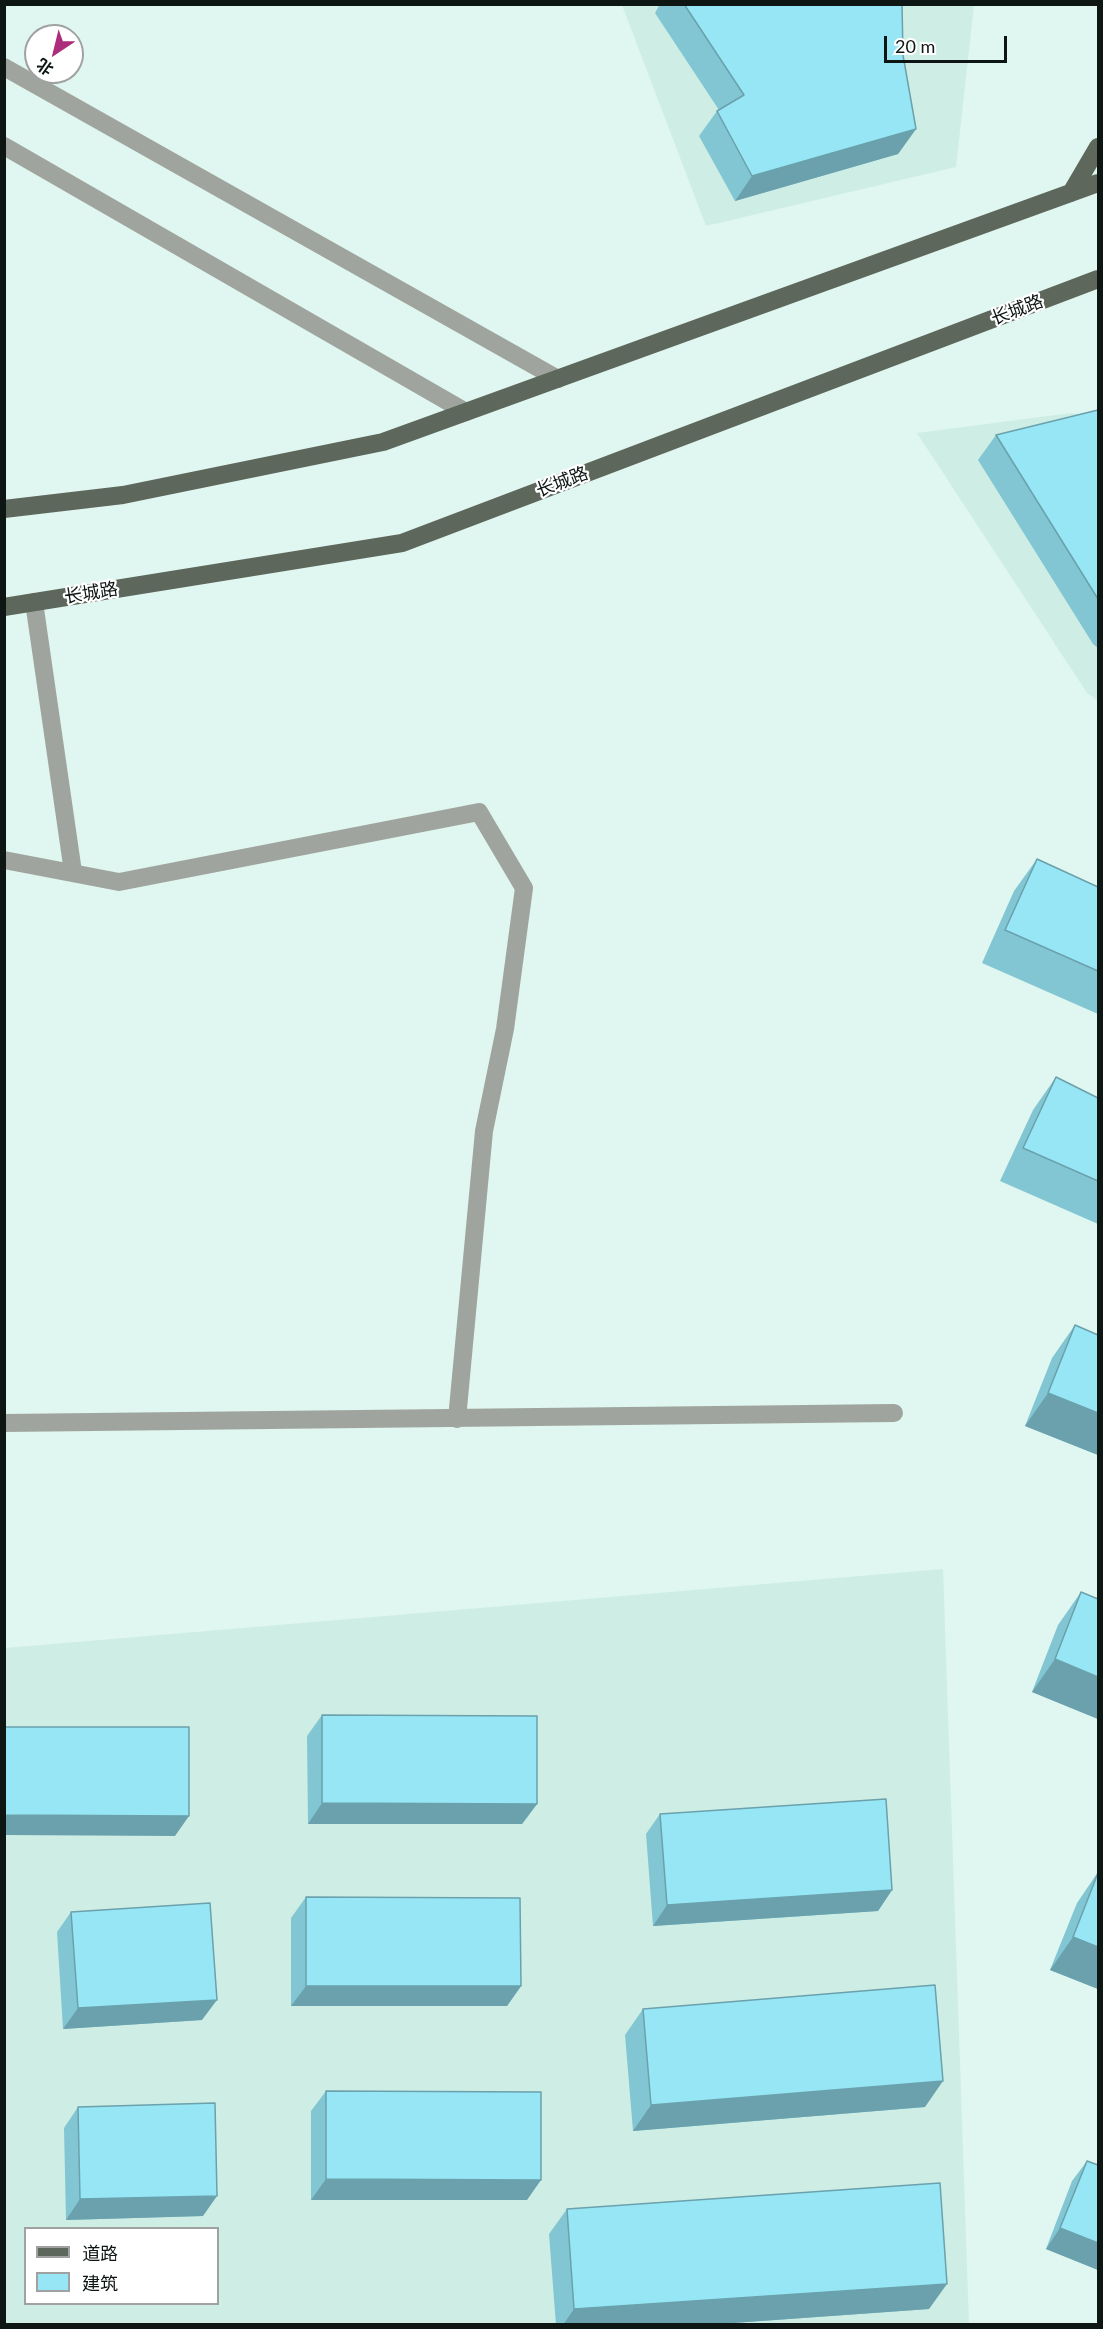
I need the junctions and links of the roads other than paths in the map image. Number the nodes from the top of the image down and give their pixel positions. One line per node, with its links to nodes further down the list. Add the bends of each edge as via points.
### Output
1 (4, 67): 7 (street)
2 (4, 146): 8 (street)
3 (1098, 147): 5 (main road)
4 (1098, 183): 5 (main road)
5 (1071, 193): 7 (main road)
6 (1098, 279): 10 (main road, 长城路, via 402,543)
7 (558, 379): 8 (main road)
8 (466, 412): 9 (main road, via 383,442 123,495)
9 (4, 509)
10 (34, 602): 11 (main road, 长城路); 13 (street)
11 (4, 607)
12 (4, 860): 13 (street)
13 (73, 872): 15 (street, via 119,882 479,812 524,888 505,1029 484,1131)
14 (894, 1413): 15 (street)
15 (457, 1419): 16 (street)
16 (4, 1423)

